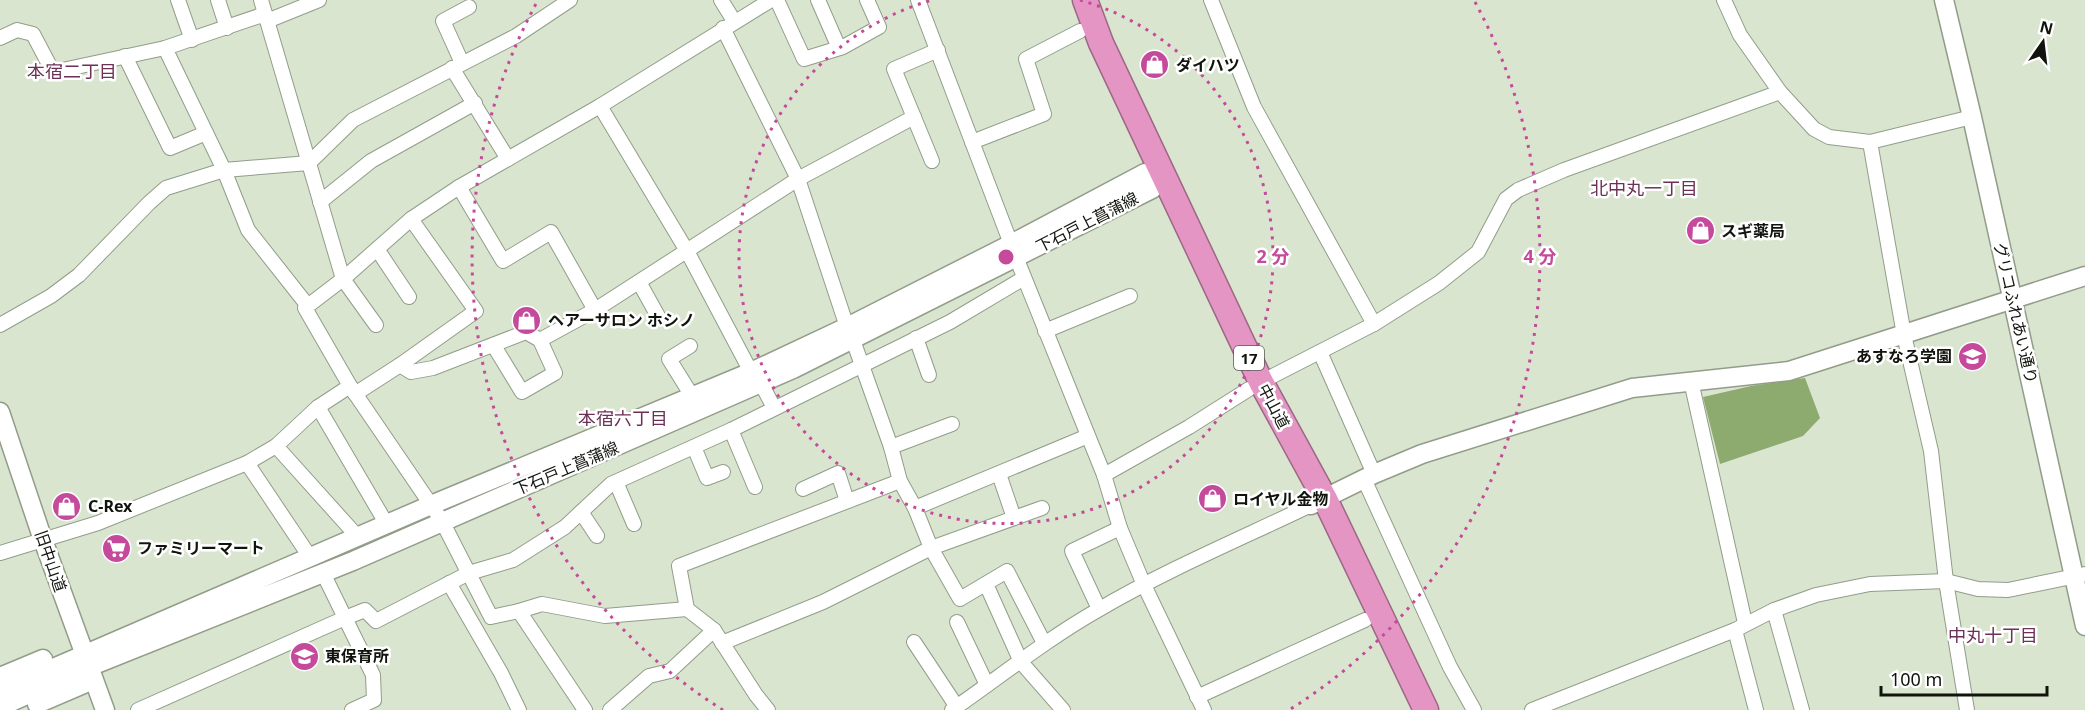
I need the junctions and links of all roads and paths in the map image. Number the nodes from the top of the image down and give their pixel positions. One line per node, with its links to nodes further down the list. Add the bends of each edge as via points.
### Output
1 (178, 0): 23 (street)
2 (218, 0): 20 (street)
3 (261, 0): 18 (street)
4 (319, 0): 18 (street)
5 (570, 0): 28 (street, via 516,36)
6 (721, 0): 19 (street)
7 (771, 0): 19 (street)
8 (777, 0): 25 (street, via 804,60)
9 (818, 0): 25 (street)
10 (867, 0): 25 (street, via 879,27)
11 (918, 0): 26 (street)
12 (1070, 0): 21 (highway, 中山道 / 17)
13 (1085, 0): 41 (highway, 中山道 / 17)
14 (1211, 0): 59 (street, via 1254,107)
15 (1724, 0): 29 (street, via 1740,35)
16 (1944, 0): 33 (main road, グリコふれあい通り)
17 (469, 7): 28 (street, via 443,21)
18 (266, 17): 20 (street); 39 (street)
19 (728, 25): 31 (street); 42 (street)
20 (227, 28): 23 (street)
21 (1080, 30): 35 (street, via 1026,59 1044,114); 41 (highway, 中山道 / 17)
22 (0, 38): 27 (street, via 17,30 33,34 53,72)
23 (192, 40): 24 (street)
24 (165, 48): 27 (street); 34 (street)
25 (839, 48)
26 (938, 50): 32 (street, via 894,69); 35 (street)
27 (124, 56): 34 (street, via 170,148)
28 (457, 65): 30 (street); 39 (street, via 352,120)
29 (1780, 92): 36 (street, via 1814,129 1829,137); 59 (street, via 1518,190 1506,199 1478,252 1439,283)
30 (475, 104): 37 (street); 44 (street, via 370,161)
31 (600, 106): 37 (street); 47 (street)
32 (914, 117): 38 (street); 42 (street)
33 (1972, 117): 36 (street); 55 (main road, グリコふれあい通り)
34 (206, 133): 40 (street)
35 (972, 142): 48 (street)
36 (1870, 142): 64 (street)
37 (508, 159): 43 (street)
38 (932, 161)
39 (309, 163): 40 (street); 44 (street)
40 (224, 170): 56 (street, via 248,230); 60 (street, via 166,188 79,275)
41 (1153, 178): 48 (main road, 下石戸上菖蒲線); 75 (highway, 中山道 / 17)
42 (798, 179): 47 (street); 63 (street)
43 (459, 187): 45 (street); 57 (street, via 503,261 551,232)
44 (320, 202): 51 (street)
45 (411, 219): 46 (street); 71 (street, via 476,311)
46 (377, 249): 51 (street); 54 (street)
47 (687, 251): 52 (street); 73 (street)
48 (1013, 251): 50 (street); 63 (main road, 下石戸上菖蒲線)
49 (2085, 276): 55 (main road)
50 (1024, 278): 62 (street); 65 (street)
51 (344, 279): 56 (street); 61 (street)
52 (639, 282): 57 (street); 58 (street)
53 (1130, 296): 62 (street)
54 (409, 297)
55 (2012, 299): 64 (main road); 115 (main road, グリコふれあい通り)
56 (308, 306): 76 (street, via 305,308)
57 (595, 310): 66 (street)
58 (659, 318)
59 (1374, 324): 69 (street)
60 (0, 325)
61 (376, 325)
62 (1045, 331): 83 (street)
63 (850, 334): 70 (street); 73 (main road, 下石戸上菖蒲線)
64 (1904, 335): 74 (main road, via 1789,371); 116 (street, via 1931,451)
65 (916, 338): 70 (street); 72 (street)
66 (540, 340): 67 (street, via 526,332); 67 (street, via 555,373 522,392)
67 (494, 346): 71 (street, via 433,368 411,372)
68 (690, 346): 77 (street, via 669,359)
69 (1320, 352): 75 (street); 91 (street)
70 (862, 364): 79 (street); 86 (street)
71 (400, 365): 76 (street)
72 (929, 375)
73 (756, 378): 77 (main road, 下石戸上菖蒲線); 79 (street); 103 (main road, 下石戸上菖蒲線)
74 (1691, 381): 91 (main road, via 1632,388 1422,454); 127 (street)
75 (1255, 386): 90 (street); 97 (highway, 中山道 / 17)
76 (352, 390): 78 (street); 98 (street)
77 (692, 396): 98 (main road, 下石戸上菖蒲線)
78 (318, 407): 84 (street); 104 (street)
79 (774, 408): 82 (street)
80 (0, 412): 109 (main road, 旧中山道)
81 (952, 424): 86 (street)
82 (730, 430): 85 (street); 94 (street)
83 (1088, 436): 89 (street); 90 (street)
84 (276, 446): 87 (street); 107 (street)
85 (694, 447): 88 (street, via 707,478); 93 (street)
86 (891, 447): 92 (street)
87 (247, 463): 109 (street, via 98,523); 112 (street)
88 (723, 472)
89 (999, 474): 99 (street); 102 (street)
90 (1104, 475): 106 (street)
91 (1369, 476): 97 (main road); 156 (street, via 1450,667)
92 (900, 481): 96 (street); 99 (street)
93 (616, 483): 101 (street); 105 (street)
94 (755, 487)
95 (803, 489): 96 (street, via 838,473)
96 (848, 501): 120 (street, via 680,566)
97 (1318, 502): 119 (street); 125 (highway, 中山道 / 17); 155 (highway, 中山道 / 17)
98 (430, 505): 103 (street); 104 (main road, 下石戸上菖蒲線)
99 (915, 508): 110 (street)
100 (1042, 508): 102 (street)
101 (581, 512): 108 (street); 114 (street, via 565,527 513,560)
102 (1014, 518): 110 (street)
103 (442, 521): 113 (main road, 下石戸上菖蒲線); 114 (street)
104 (387, 524): 107 (main road, 下石戸上菖蒲線)
105 (634, 524)
106 (1120, 528): 119 (street); 121 (street, via 1071,551)
107 (357, 536): 112 (main road, 下石戸上菖蒲線)
108 (597, 536)
109 (43, 540): 111 (street); 134 (main road, 旧中山道)
110 (931, 548): 118 (street, via 960,599); 132 (street, via 823,602)
111 (0, 553)
112 (310, 557): 134 (main road, 下石戸上菖蒲線)
113 (323, 573): 124 (street); 134 (main road, 下石戸上菖蒲線)
114 (469, 573): 117 (street); 123 (street, via 491,617)
115 (2080, 575): 116 (street, via 2008,590 1977,589); 128 (main road, グリコふれあい通り)
116 (1946, 581): 122 (street, via 1870,584 1816,595); 160 (street)
117 (449, 583): 124 (street, via 376,621 365,610); 148 (street)
118 (986, 584): 131 (street, via 1007,571); 133 (street)
119 (1144, 585): 121 (street); 139 (street)
120 (687, 609): 123 (street, via 605,616 542,604); 129 (street)
121 (1099, 609): 131 (street)
122 (1774, 610): 127 (street); 159 (street)
123 (519, 611): 149 (street)
124 (345, 618): 140 (street); 141 (street, via 373,675)
125 (1365, 620): 139 (street); 154 (highway, 中山道 / 17)
126 (957, 622): 137 (street)
127 (1740, 626): 157 (street); 158 (street)
128 (2085, 626)
129 (714, 630): 132 (street); 150 (street, via 670,671 649,676)
130 (914, 642): 143 (street)
131 (1044, 643): 133 (street)
132 (722, 644): 151 (street)
133 (1021, 662): 137 (street); 152 (street)
134 (88, 667): 135 (main road, 下石戸上菖蒲線); 136 (main road, via 52,656); 144 (main road); 145 (main road, 旧中山道)
135 (69, 668): 138 (main road); 142 (main road)
136 (0, 677)
137 (987, 686): 143 (street)
138 (0, 690)
139 (1197, 697): 153 (street)
140 (166, 704): 146 (street)
141 (375, 705): 147 (street)
142 (0, 707)
143 (954, 708)
144 (23, 710)
145 (105, 710)
146 (138, 710)
147 (352, 710)
148 (519, 710)
149 (585, 710)
150 (610, 710)
151 (768, 710)
152 (1063, 710)
153 (1204, 710)
154 (1410, 710)
155 (1426, 710)
156 (1474, 710)
157 (1532, 710)
158 (1756, 710)
159 (1802, 710)
160 (1967, 710)

